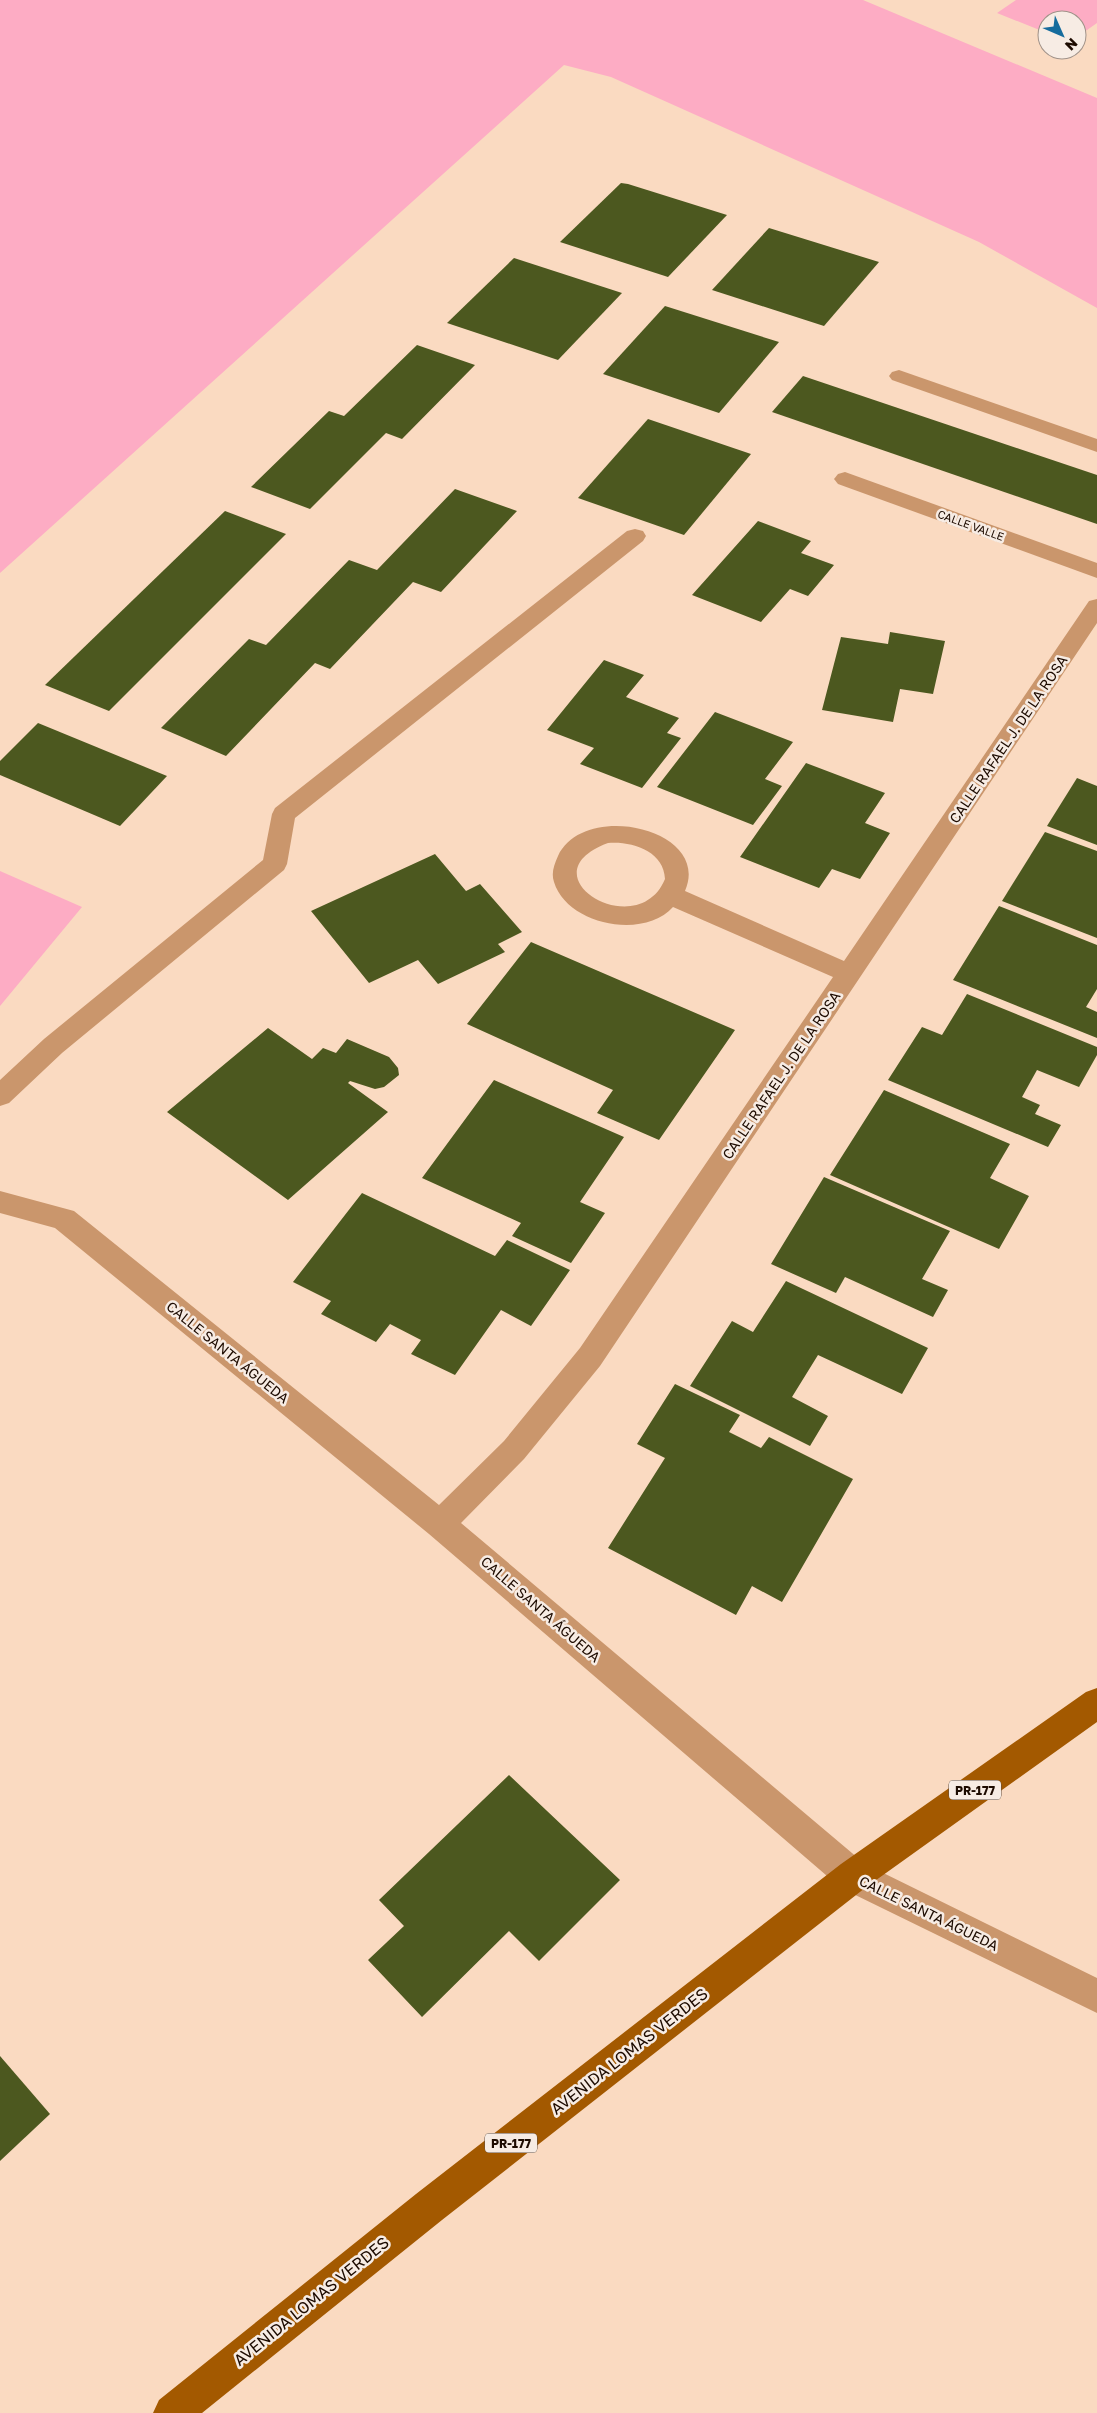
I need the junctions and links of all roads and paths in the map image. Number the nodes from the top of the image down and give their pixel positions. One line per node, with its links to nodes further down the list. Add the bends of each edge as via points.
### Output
1 (899, 376): 2 (street)
2 (1097, 446)
3 (845, 479): 5 (street, CALLE VALLE)
4 (634, 536): 9 (street, via 284,814 275,864 53,1046)
5 (1097, 571)
6 (1097, 606): 8 (street, CALLE RAFAEL J. DE LA ROSA)
7 (670, 895): 8 (street)
8 (850, 974): 11 (street, CALLE RAFAEL J. DE LA ROSA, via 590,1357 514,1450)
9 (0, 1096)
10 (0, 1202): 11 (street, CALLE SANTA ÁGUEDA, via 64,1219)
11 (440, 1524): 13 (street, CALLE SANTA ÁGUEDA)
12 (1097, 1703): 13 (main road, AVENIDA LOMAS VERDES / PR-177)
13 (853, 1876): 14 (street, CALLE SANTA ÁGUEDA); 15 (main road, AVENIDA LOMAS VERDES / PR-177, via 429,2207)
14 (1097, 1996)
15 (172, 2413)

